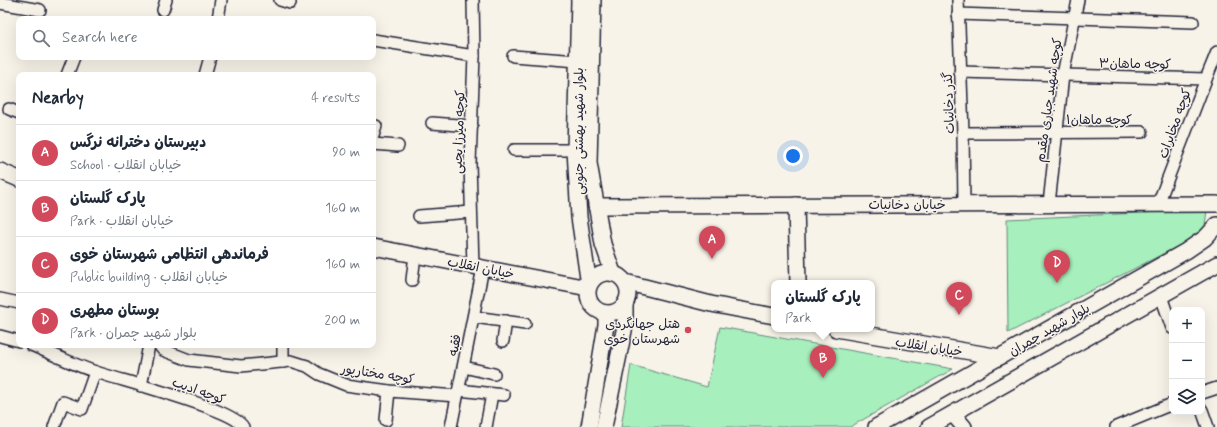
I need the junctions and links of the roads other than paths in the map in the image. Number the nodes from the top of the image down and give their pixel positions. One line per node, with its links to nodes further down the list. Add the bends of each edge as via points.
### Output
1 (220, 0): 10 (street)
2 (474, 0): 15 (street, کوچه میرزا یحیی)
3 (579, 0): 19 (main road, بلوار شهید بهشتی جنوبی)
4 (593, 0): 43 (main road, بلوار شهید بهشتی جنوبی, via 589,163)
5 (958, 0): 9 (street, گذر دخانیات)
6 (1078, 0): 11 (street, کوچه شهید جباری مقدم)
7 (0, 3): 8 (street)
8 (40, 10)
9 (958, 14): 11 (street); 22 (street, گذر دخانیات)
10 (218, 16)
11 (1076, 18): 12 (street); 23 (street, کوچه شهید جباری مقدم)
12 (1193, 22)
13 (376, 40): 15 (street)
14 (1217, 52): 24 (street, کوچه مخابرات)
15 (474, 56): 26 (street, کوچه میرزا یحیی)
16 (513, 56): 19 (street)
17 (73, 60): 20 (street)
18 (209, 60): 21 (street)
19 (578, 61): 33 (main road, بلوار شهید بهشتی جنوبی)
20 (68, 72)
21 (206, 72)
22 (960, 72): 23 (street, کوچه ماهان۳); 28 (street, گذر دخانیات)
23 (1063, 75): 24 (street, کوچه ماهان۳); 29 (street, کوچه شهید جباری مقدم)
24 (1206, 79): 40 (street, کوچه مخابرات)
25 (432, 123): 26 (street)
26 (472, 126): 44 (street, کوچه میرزا یحیی)
27 (1142, 132): 29 (street, کوچه ماهان۱)
28 (963, 133): 29 (street, کوچه ماهان۱); 38 (street, گذر دخانیات)
29 (1056, 133): 39 (street, کوچه شهید جباری مقدم)
30 (376, 144): 31 (street)
31 (398, 146)
32 (514, 150): 33 (street)
33 (575, 150): 48 (main road, بلوار شهید بهشتی جنوبی)
34 (0, 171): 35 (main road)
35 (16, 178)
36 (0, 179): 37 (street)
37 (16, 179)
38 (964, 204): 39 (main road, خیابان دخانیات); 42 (main road, خیابان دخانیات)
39 (1049, 204): 40 (main road, خیابان دخانیات)
40 (1158, 204): 41 (main road, خیابان دخانیات)
41 (1217, 204)
42 (796, 205): 43 (main road, خیابان دخانیات); 55 (main road)
43 (596, 206): 47 (main road, بلوار شهید بهشتی جنوبی)
44 (471, 212): 45 (street); 52 (street, کوچه میرزا یحیی)
45 (420, 216)
46 (1217, 225): 75 (main road, بلوار شهید چمران, via 1205,238 1186,251)
47 (603, 244): 48 (main road, via 596,252); 53 (main road, بلوار شهید بهشتی جنوبی)
48 (583, 247): 56 (main road, بلوار شهید بهشتی جنوبی)
49 (376, 248): 50 (main road, خیابان انقلاب)
50 (415, 255): 52 (main road, خیابان انقلاب); 54 (street)
51 (1217, 264): 57 (main road, بلوار شهید چمران)
52 (478, 267): 56 (main road, خیابان انقلاب); 63 (street, فقیه)
53 (619, 277): 56 (main road, via 607,272 596,276); 60 (main road, via 628,293); 62 (main road, via 711,304)
54 (412, 280)
55 (798, 280)
56 (589, 287): 61 (main road, via 590,302)
57 (1160, 296): 64 (street); 88 (main road, بلوار شهید چمران)
58 (0, 299): 59 (street)
59 (16, 302)
60 (625, 303): 61 (main road, via 617,311); 96 (main road, via 625,326)
61 (606, 313): 95 (main road)
62 (771, 315)
63 (474, 317): 65 (street); 77 (street, فقیه)
64 (1169, 320)
65 (506, 321): 66 (street); 70 (street)
66 (525, 324)
67 (854, 332): 75 (main road, خیابان انقلاب)
68 (0, 336): 69 (street)
69 (16, 340)
70 (503, 341)
71 (38, 348): 78 (street, کوچه ادیب)
72 (148, 348): 80 (street)
73 (161, 348): 76 (street, کوچه مختارپور, via 189,360 241,366)
74 (284, 348): 76 (street)
75 (1000, 357): 97 (main road, بلوار شهید چمران)
76 (283, 362): 82 (street, کوچه مختارپور, via 291,361 307,366 319,374 346,384)
77 (464, 367): 79 (street); 84 (street, فقیه)
78 (95, 372): 80 (street, کوچه ادیب); 92 (street, via 82,409 63,402)
79 (494, 374)
80 (141, 386): 91 (street, کوچه ادیب, via 160,390 230,416)
81 (1217, 388): 83 (street)
82 (389, 391): 84 (street, کوچه مختارپور); 90 (street)
83 (1205, 392)
84 (458, 393): 85 (street, کوچه مختارپور); 93 (street, فقیه)
85 (492, 394): 86 (street, کوچه مختارپور); 94 (street)
86 (504, 395)
87 (1169, 405): 100 (street)
88 (953, 414): 98 (main road, بلوار شهید چمران); 99 (main road)
89 (1204, 415): 101 (street)
90 (386, 420)
91 (241, 426)
92 (54, 427)
93 (451, 427)
94 (486, 427)
95 (589, 427)
96 (604, 427)
97 (876, 427)
98 (929, 427)
99 (964, 427)
100 (1116, 427)
101 (1208, 427)

